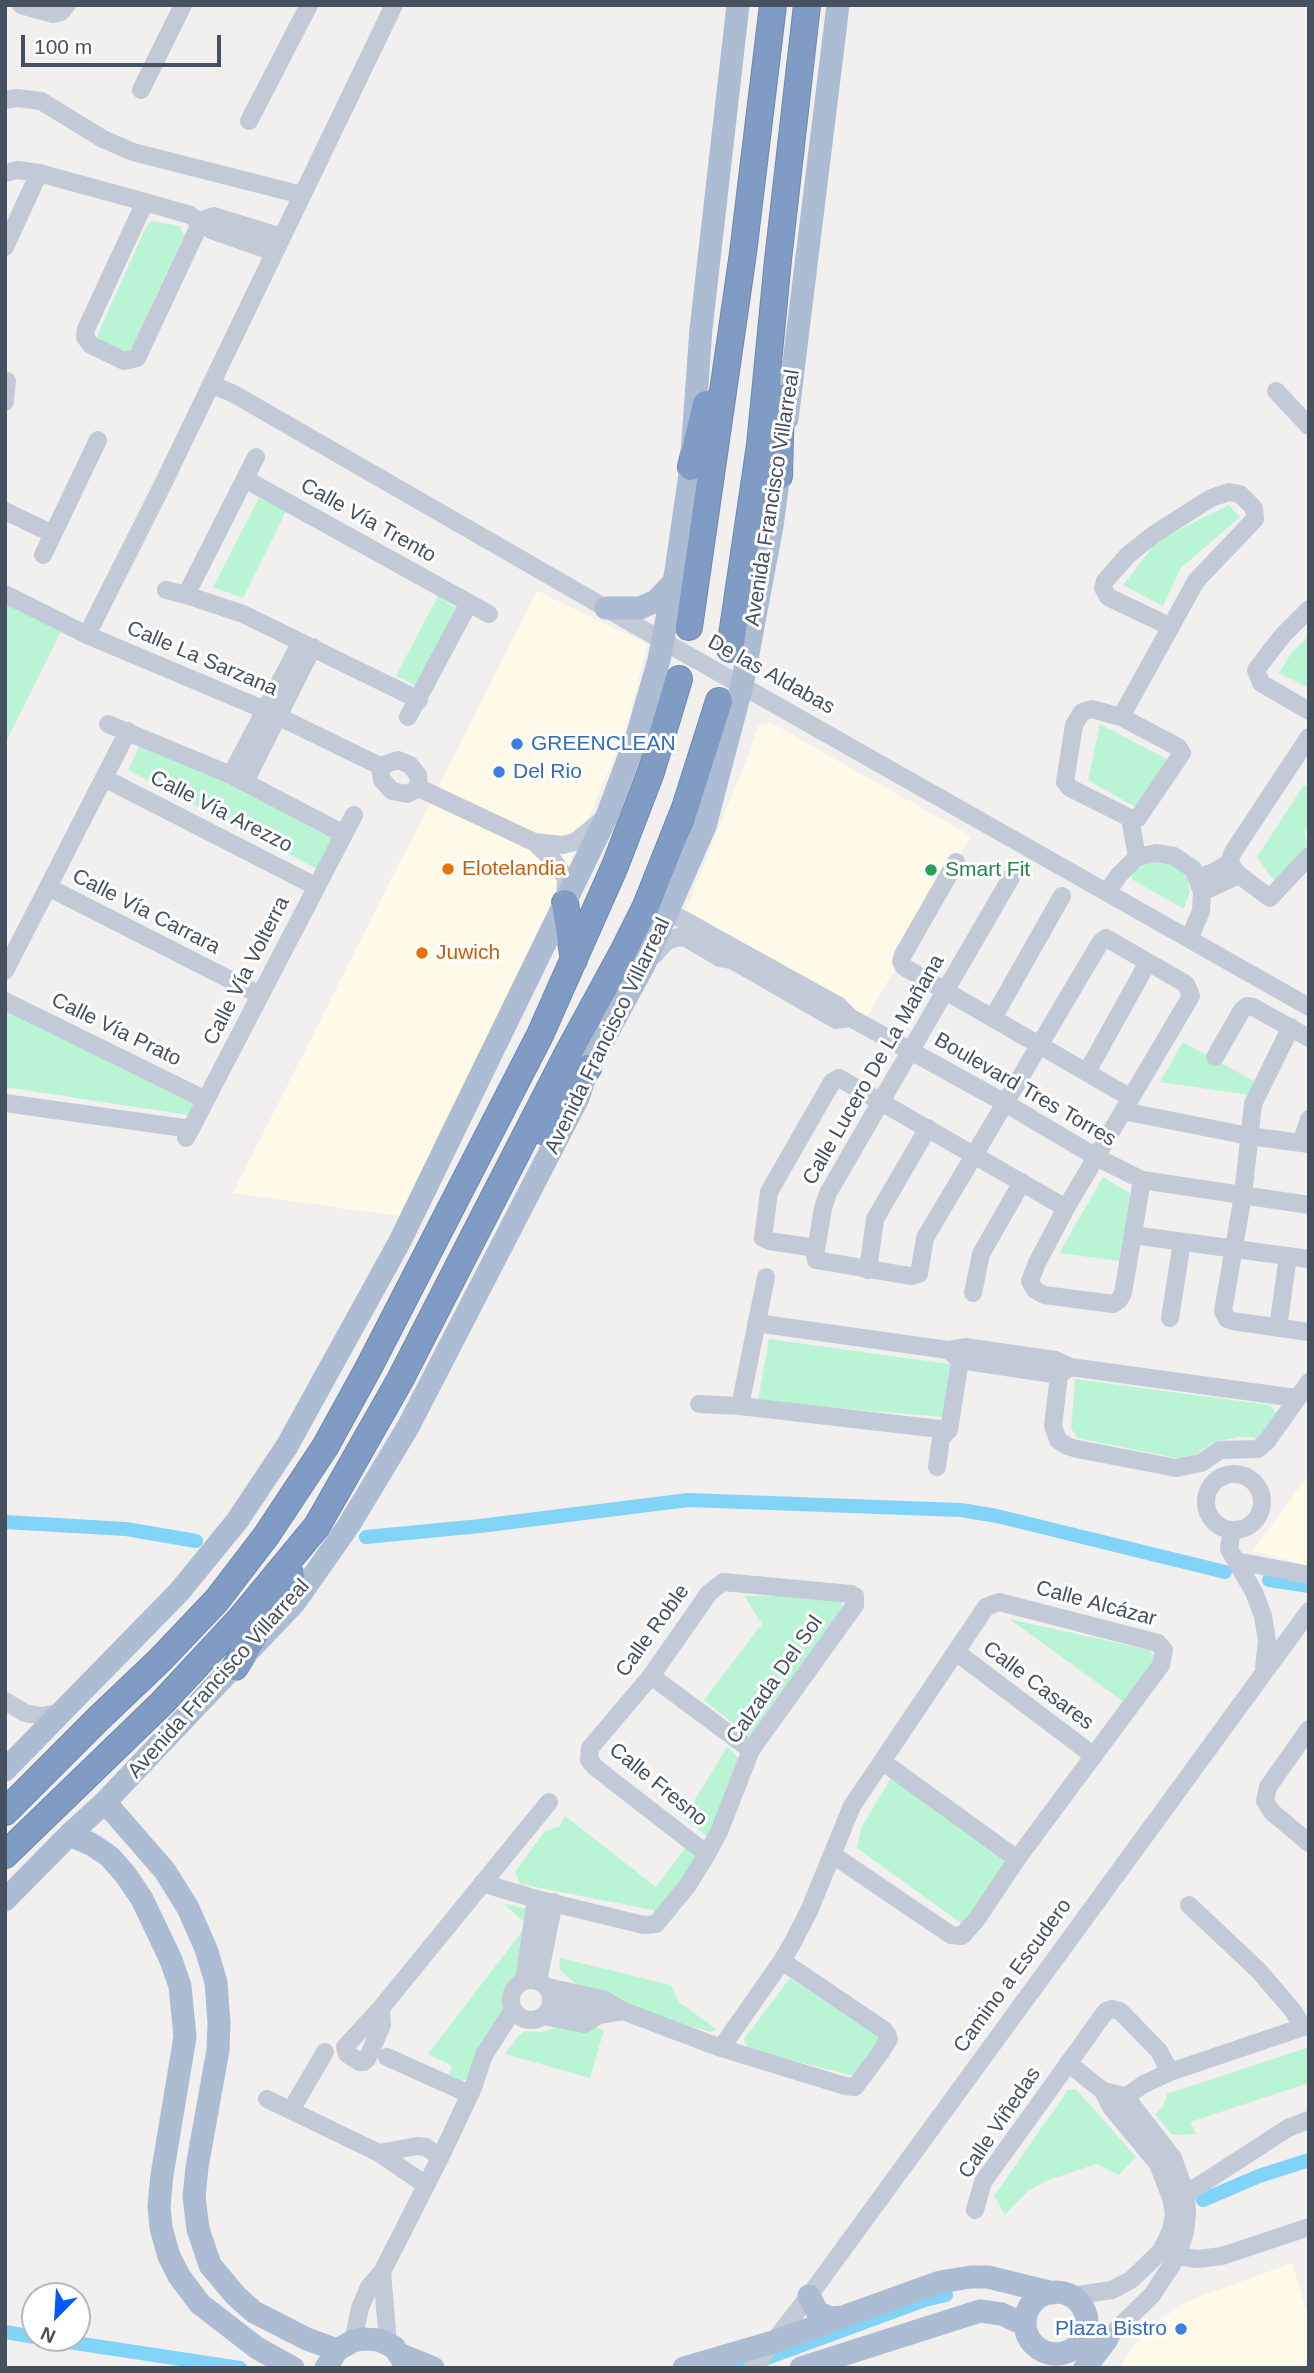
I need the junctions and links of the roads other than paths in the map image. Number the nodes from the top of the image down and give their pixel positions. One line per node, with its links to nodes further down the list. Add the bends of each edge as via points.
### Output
1 (21, 5): 2 (street, via 53,14)
2 (67, 5)
3 (183, 5): 10 (street)
4 (309, 5): 12 (street)
5 (394, 5): 15 (street)
6 (738, 5): 29 (main road, via 701,329)
7 (773, 5): 20 (highway)
8 (807, 5): 21 (highway, Avenida Francisco Villarreal)
9 (838, 5): 30 (main road, Avenida Francisco Villarreal)
10 (141, 90)
11 (5, 100): 15 (street, via 41,102 132,152)
12 (249, 121)
13 (5, 173): 14 (street)
14 (38, 173): 16 (street); 19 (street)
15 (302, 195): 18 (street)
16 (145, 202): 17 (street); 17 (street, via 86,329 91,345 124,361 137,358)
17 (199, 221): 18 (street, via 211,230)
18 (278, 244): 23 (street)
19 (5, 247)
20 (743, 253): 29 (highway); 44 (highway)
21 (778, 260): 30 (highway, via 782,350); 48 (highway, Avenida Francisco Villarreal, via 760,445)
22 (7, 380): 25 (street)
23 (211, 383): 40 (street, De las Aldabas); 45 (street)
24 (1276, 391): 26 (street)
25 (5, 402)
26 (1308, 424)
27 (98, 440): 33 (street)
28 (257, 457): 31 (street)
29 (691, 467): 35 (main road)
30 (779, 476): 50 (main road, Avenida Francisco Villarreal)
31 (245, 479): 38 (street); 39 (street, Calle Vía Trento)
32 (5, 511): 33 (street)
33 (53, 534): 34 (street)
34 (43, 555)
35 (674, 582): 40 (main road, via 656,601 640,608); 46 (main road)
36 (166, 590): 38 (street)
37 (5, 594): 45 (street, Calle La Sarzana)
38 (186, 595): 47 (street, via 243,614)
39 (469, 603): 42 (street, Calle Vía Trento); 51 (street)
40 (606, 608): 46 (street, De las Aldabas)
41 (1309, 609): 53 (street, via 1256,670 1261,683)
42 (489, 614)
43 (1169, 626): 43 (street, via 1196,581 1255,519 1254,508 1240,494 1211,498 1176,520 1128,555 1105,581 1108,597); 56 (street)
44 (689, 627)
45 (87, 635): 54 (street, Calle La Sarzana)
46 (663, 642): 50 (street, De las Aldabas); 65 (main road, via 638,733)
47 (307, 644): 51 (street); 54 (street)
48 (730, 649)
49 (679, 679): 83 (highway, via 642,795)
50 (742, 685): 77 (street, De las Aldabas); 80 (main road, Avenida Francisco Villarreal, via 705,826)
51 (419, 700): 55 (street)
52 (719, 701): 116 (highway, Avenida Francisco Villarreal, via 685,808 646,906)
53 (1309, 711)
54 (272, 713): 60 (street, Calle La Sarzana); 62 (street)
55 (408, 717)
56 (1121, 717): 66 (street, via 1182,753); 66 (street, via 1092,709 1082,712 1076,719 1065,782)
57 (108, 724): 58 (street)
58 (128, 731): 61 (street); 62 (street)
59 (1309, 737): 73 (street, via 1233,852)
60 (380, 766): 63 (street, Calle La Sarzana, via 382,780 392,791 407,794); 63 (street, Calle La Sarzana, via 398,760 410,765 418,775)
61 (104, 778): 75 (street); 76 (street, Calle Vía Arezzo)
62 (238, 779): 67 (street)
63 (419, 788): 68 (street, Calle La Sarzana)
64 (354, 815): 67 (street, Calle Vía Volterra)
65 (607, 816): 68 (street, Calle La Sarzana, via 575,842); 79 (main road)
66 (1132, 817): 69 (street)
67 (344, 834): 76 (street, Calle Vía Volterra)
68 (534, 842): 79 (street, Calle La Sarzana, via 566,878)
69 (1144, 856): 74 (street, via 1165,853 1183,862 1193,869); 77 (street, via 1119,875)
70 (1309, 856): 73 (street, via 1270,898)
71 (956, 862): 87 (street, via 901,961)
72 (1016, 869): 87 (street, Calle Lucero De La Mañana)
73 (1234, 869): 74 (street)
74 (1199, 885): 81 (street, via 1201,911)
75 (48, 887): 86 (street); 88 (street, Calle Vía Carrara)
76 (317, 887): 88 (street, Calle Vía Volterra)
77 (1107, 892): 81 (street, De las Aldabas)
78 (1062, 896): 91 (street)
79 (565, 903): 83 (highway); 152 (main road, via 399,1243 288,1446 230,1530 179,1592)
80 (669, 912): 82 (street, Boulevard Tres Torres); 85 (main road, Avenida Francisco Villarreal)
81 (1189, 939): 90 (street, De las Aldabas)
82 (735, 955): 85 (street, via 720,958 678,937 667,940); 95 (street, Boulevard Tres Torres, via 839,1006 851,1018)
83 (574, 960): 153 (highway, via 540,1035 325,1447 217,1600)
84 (1148, 962): 94 (street, via 1110,938 1102,939); 98 (street); 103 (street, via 1186,984 1191,996)
85 (645, 963): 97 (main road, Avenida Francisco Villarreal)
86 (5, 971)
87 (946, 991): 91 (street); 95 (street, Calle Lucero De La Mañana)
88 (260, 995): 99 (street, Calle Vía Volterra)
89 (5, 1001): 99 (street, Calle Vía Prato)
90 (1309, 1007)
91 (993, 1018): 94 (street)
92 (1291, 1027): 93 (street); 96 (street, via 1247,1006); 106 (street, via 1254,1104)
93 (1309, 1038)
94 (1039, 1044): 98 (street); 102 (street)
95 (911, 1051): 100 (street, Calle Lucero De La Mañana); 102 (street, Boulevard Tres Torres)
96 (1215, 1057)
97 (588, 1069): 116 (highway); 148 (main road, Avenida Francisco Villarreal, via 572,1110 401,1438 349,1525 295,1602)
98 (1087, 1072): 103 (street)
99 (206, 1100): 101 (street, Calle Vía Volterra, via 188,1133)
100 (882, 1101): 105 (street); 118 (street, Calle Lucero De La Mañana, via 828,1194); 118 (street, via 835,1079 769,1192 764,1238)
101 (5, 1103)
102 (1005, 1103): 108 (street); 109 (street, Boulevard Tres Torres)
103 (1127, 1104): 106 (street); 109 (street)
104 (1309, 1119): 107 (street)
105 (928, 1128): 108 (street); 122 (street, via 875,1219)
106 (1249, 1136): 107 (street); 112 (street)
107 (1305, 1144)
108 (974, 1155): 111 (street); 122 (street, via 925,1238 919,1274)
109 (1096, 1157): 110 (street, Boulevard Tres Torres); 114 (street)
110 (1142, 1180): 112 (street, Boulevard Tres Torres); 115 (street)
111 (1021, 1182): 114 (street); 124 (street, via 981,1254)
112 (1243, 1195): 113 (street, Boulevard Tres Torres); 119 (street)
113 (1309, 1205)
114 (1066, 1208): 115 (street, via 1030,1281 1038,1293 1116,1303 1123,1293)
115 (1133, 1235): 117 (street)
116 (474, 1239): 141 (highway, Avenida Francisco Villarreal)
117 (1182, 1242): 119 (street); 125 (street)
118 (816, 1248): 122 (street, via 816,1260 821,1263)
119 (1233, 1249): 120 (street); 127 (street, via 1224,1315 1232,1321)
120 (1288, 1256): 121 (street); 127 (street)
121 (1309, 1259)
122 (868, 1270)
123 (766, 1276): 126 (street)
124 (973, 1293)
125 (1170, 1318)
126 (756, 1323): 129 (street); 134 (street)
127 (1278, 1328): 128 (street)
128 (1309, 1332)
129 (954, 1355): 130 (street); 135 (street)
130 (1064, 1371): 132 (street); 137 (street, via 1053,1426 1058,1440 1068,1446 1175,1468)
131 (1309, 1382): 132 (street)
132 (1296, 1398): 136 (street, via 1262,1446)
133 (699, 1404): 134 (street)
134 (740, 1406): 135 (street)
135 (948, 1430): 138 (street, via 940,1438)
136 (1240, 1450): 137 (street, via 1220,1450); 139 (street)
137 (1205, 1461): 140 (street)
138 (937, 1467)
139 (1237, 1473): 140 (street); 142 (street, via 1255,1482 1263,1499 1251,1525)
140 (1218, 1478): 142 (street, via 1206,1504 1214,1521)
141 (317, 1527): 148 (highway); 167 (highway, Avenida Francisco Villarreal, via 163,1703)
142 (1232, 1530): 143 (street, via 1230,1549)
143 (1236, 1561): 144 (street); 149 (street, via 1263,1616 1267,1640)
144 (1309, 1575)
145 (855, 1596): 150 (street, Calle Roble, via 723,1582 709,1593); 156 (street, Calzada Del Sol, via 855,1605)
146 (1309, 1611): 149 (street, Camino a Escudero)
147 (956, 1652): 157 (street, Calle Casares); 157 (street, Calle Alcázar, via 981,1612 999,1602 1158,1643 1164,1650 1161,1665); 158 (street, Calle Alcázar)
148 (235, 1667): 161 (main road, Avenida Francisco Villarreal)
149 (1264, 1670): 200 (street, Camino a Escudero)
150 (651, 1676): 155 (street, Calle Roble); 156 (street)
151 (5, 1701): 152 (street, via 25,1713)
152 (63, 1712): 159 (main road)
153 (97, 1719): 160 (highway); 163 (highway)
154 (1309, 1729): 165 (street, via 1268,1787 1265,1801)
155 (590, 1748): 166 (street, Calle Fresno, via 589,1760 596,1768)
156 (751, 1751): 166 (street, Calzada Del Sol)
157 (1094, 1756): 169 (street, Calle Alcázar)
158 (883, 1762): 168 (street, Calle Alcázar, via 852,1807); 169 (street)
159 (5, 1770)
160 (5, 1786)
161 (105, 1802): 164 (main road, Avenida Francisco Villarreal); 205 (main road, via 165,1871 188,1908 216,1982 218,2050 194,2197 206,2255 220,2279 254,2312)
162 (549, 1802): 170 (street)
163 (5, 1812)
164 (69, 1835): 171 (main road, Avenida Francisco Villarreal); 209 (main road, via 109,1856 125,1874 142,1899 180,1986 185,2037 159,2206 169,2256 200,2304 257,2348)
165 (1309, 1843)
166 (707, 1854): 172 (street, Calzada Del Sol, via 688,1885 653,1925)
167 (5, 1855)
168 (833, 1855): 169 (street, Calle Alcázar, via 957,1937 977,1919); 174 (street, Calle Alcázar)
169 (1017, 1859)
170 (482, 1883): 172 (street, Calzada Del Sol); 176 (street)
171 (5, 1900)
172 (545, 1901): 175 (street)
173 (1189, 1906): 179 (street, via 1259,1970)
174 (782, 1961): 180 (street, Calle Alcázar); 180 (street, via 884,2030 889,2039 881,2052 855,2087 850,2087)
175 (541, 1994): 177 (street, via 530,2020); 177 (street, via 513,1989); 178 (street, via 603,1999); 178 (street, via 583,2024 599,2015)
176 (381, 2008)
177 (513, 2010): 185 (street, via 488,2048)
178 (623, 2011): 180 (street)
179 (1306, 2026): 184 (street)
180 (721, 2048)
181 (325, 2052): 188 (street)
182 (387, 2057): 185 (street)
183 (1068, 2063): 184 (street, Calle Viñedas, via 1102,2014 1112,2009 1120,2011 1159,2051); 186 (street, Calle Viñedas); 195 (street, Calle Viñedas, via 983,2182)
184 (1170, 2072): 186 (street)
185 (469, 2094): 191 (street)
186 (1113, 2098): 192 (street, Calle Viñedas)
187 (267, 2099): 188 (street)
188 (291, 2110): 190 (street)
189 (1309, 2120): 194 (street, via 1287,2128)
190 (379, 2153): 191 (street, via 417,2146); 193 (street)
191 (440, 2158): 193 (street)
192 (1166, 2161): 194 (street, Calle Viñedas); 197 (street, Calle Viñedas, via 1164,2177 1174,2214)
193 (426, 2185): 198 (street)
194 (1186, 2194): 197 (street, Calle Viñedas, via 1185,2232)
195 (975, 2210)
196 (1309, 2227): 197 (street, via 1222,2256 1197,2259)
197 (1169, 2254): 199 (street, Calle Viñedas, via 1112,2290); 203 (street, Calle Viñedas, via 1152,2295)
198 (382, 2272): 205 (street, via 369,2287); 207 (street)
199 (1062, 2295): 201 (main road, via 971,2277 940,2283); 202 (main road, via 1036,2300); 204 (main road, via 1084,2311 1087,2320)
200 (808, 2296): 201 (main road, via 817,2313); 206 (street, Camino a Escudero)
201 (844, 2317): 206 (main road)
202 (1025, 2325): 208 (main road, via 1032,2343); 212 (main road, via 1002,2314 980,2311)
203 (1107, 2339): 204 (street); 213 (main road)
204 (1078, 2351): 208 (main road)
205 (339, 2353): 207 (main road, via 372,2339)
206 (763, 2355): 211 (main road)
207 (399, 2356): 210 (main road)
208 (1047, 2360)
209 (293, 2368)
210 (433, 2368)
211 (684, 2368)
212 (801, 2368)
213 (1085, 2368)

